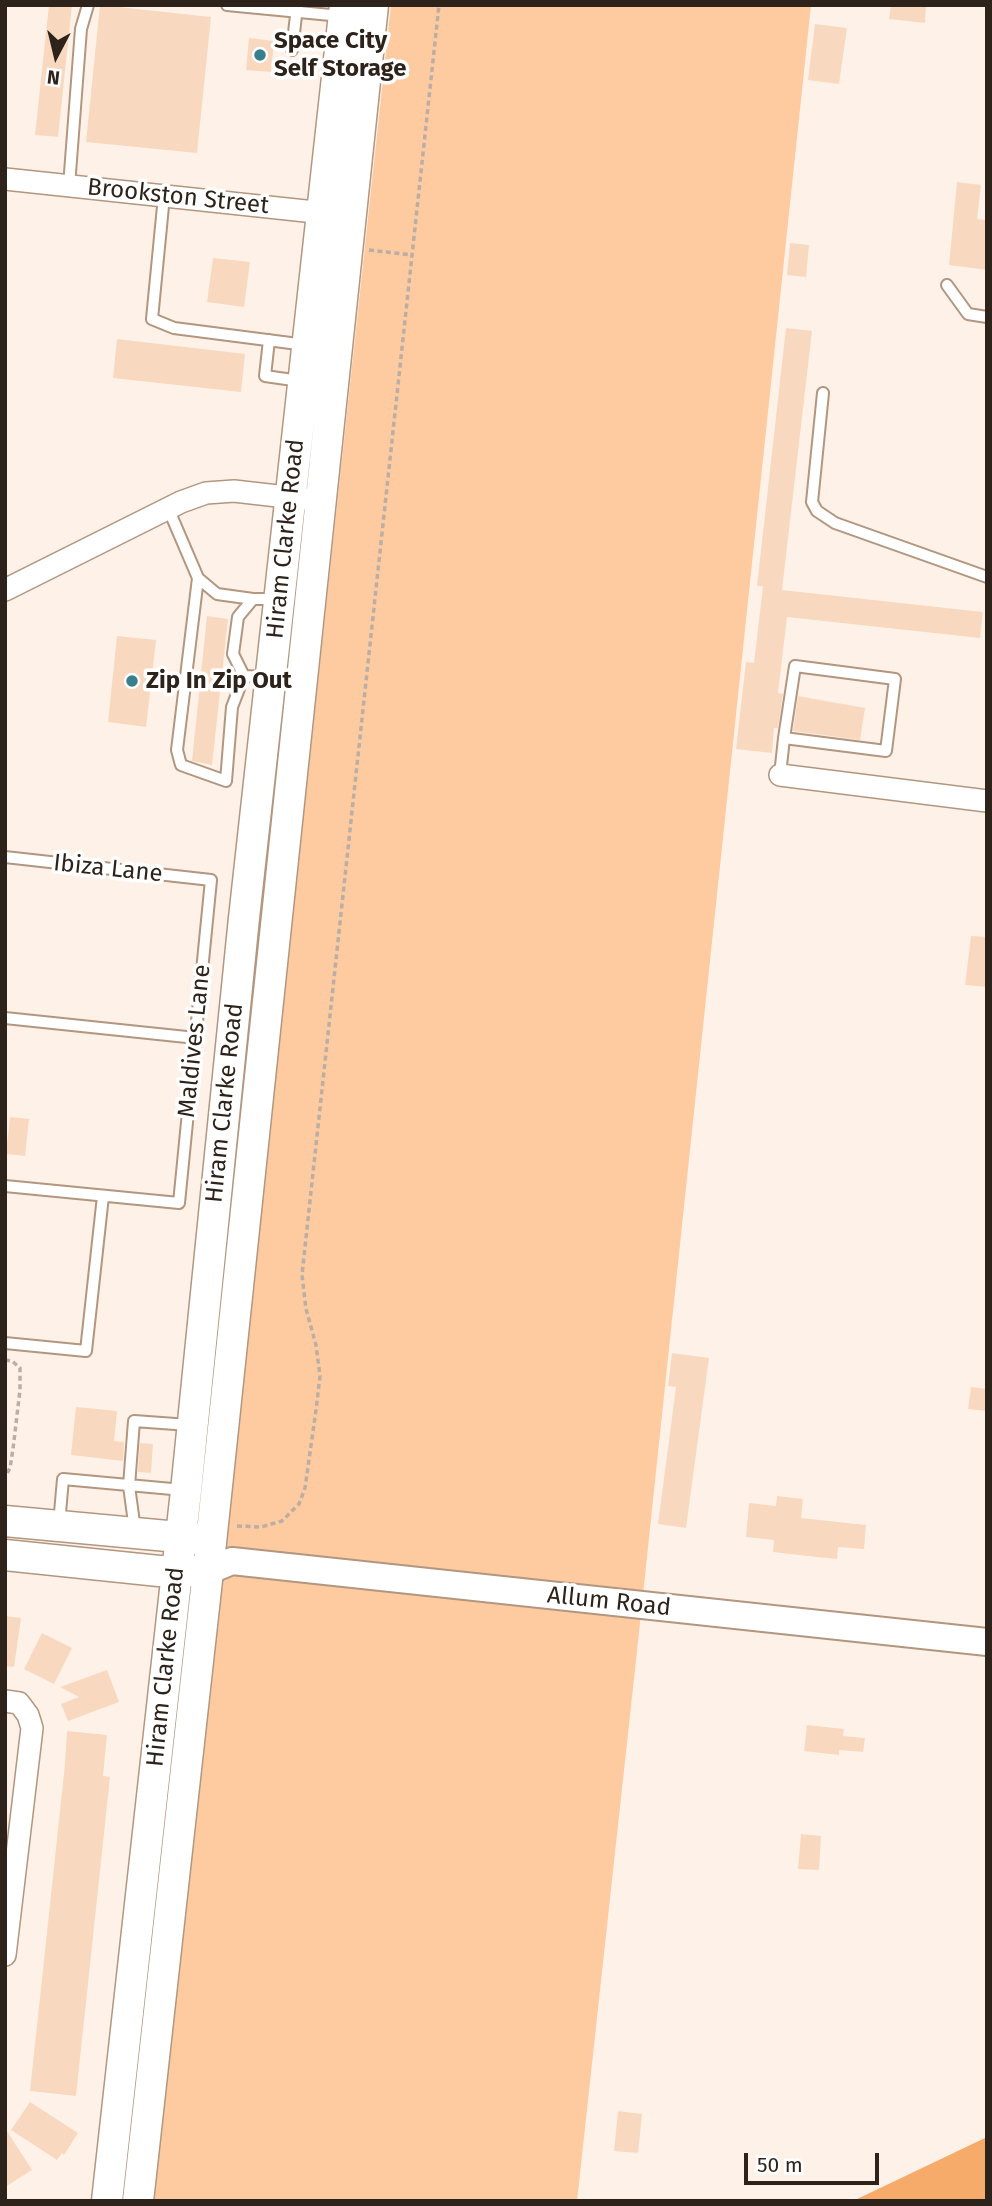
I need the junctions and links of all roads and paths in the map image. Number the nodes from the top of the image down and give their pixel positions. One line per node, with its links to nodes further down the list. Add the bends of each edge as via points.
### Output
1 (88, 5): 9 (lane, via 81,29)
2 (227, 5): 5 (lane)
3 (373, 5): 11 (main road, Hiram Clarke Road)
4 (439, 5): 13 (path)
5 (297, 8): 6 (lane); 7 (lane)
6 (344, 11): 11 (main road, Hiram Clarke Road)
7 (292, 50)
8 (5, 179): 9 (street, Brookston Street)
9 (69, 186): 10 (street, Brookston Street)
10 (163, 196): 11 (street, Brookston Street); 16 (lane, via 152,319 174,328)
11 (337, 214): 17 (main road, Hiram Clarke Road); 21 (main road, Hiram Clarke Road)
12 (360, 249): 13 (path)
13 (412, 255): 52 (path, via 302,1275 320,1376 305,1488 299,1504 282,1521)
14 (947, 285): 15 (lane, via 968,314)
15 (987, 317)
16 (269, 340): 17 (lane); 18 (lane, via 265,376)
17 (308, 345): 18 (main road, Hiram Clarke Road)
18 (303, 381): 20 (main road, Hiram Clarke Road)
19 (823, 393): 23 (lane, via 811,502 817,512 835,523)
20 (290, 498): 21 (street); 22 (street, via 234,491 206,493); 26 (main road, Hiram Clarke Road)
21 (320, 500): 31 (main road, Hiram Clarke Road)
22 (168, 508): 24 (lane); 25 (street)
23 (987, 577)
24 (198, 578): 26 (lane, via 217,594); 27 (lane, via 177,750 181,765 226,781 232,707)
25 (5, 590)
26 (266, 599): 27 (main road, Hiram Clarke Road); 27 (lane, via 238,617 233,654)
27 (258, 677): 30 (main road, Hiram Clarke Road)
28 (784, 738): 28 (lane, via 795,666 895,679 886,751); 29 (lane)
29 (780, 775): 32 (street)
30 (258, 795): 31 (main road); 36 (main road, Hiram Clarke Road)
31 (289, 800): 37 (main road, Hiram Clarke Road)
32 (987, 801)
33 (5, 858): 34 (lane, Ibiza Lane)
34 (211, 880): 38 (lane, Maldives Lane)
35 (5, 1018): 38 (lane)
36 (233, 1025): 37 (main road); 41 (main road, Hiram Clarke Road)
37 (265, 1028): 42 (main road, Hiram Clarke Road)
38 (196, 1038): 40 (lane, Maldives Lane, via 179,1203)
39 (5, 1186): 40 (lane)
40 (103, 1196): 43 (lane, via 86,1351)
41 (210, 1250): 42 (main road); 45 (main road, Hiram Clarke Road)
42 (241, 1254): 52 (main road, Hiram Clarke Road)
43 (5, 1343)
44 (5, 1360): 46 (path, via 20,1368 13,1450)
45 (192, 1426): 47 (lane, via 134,1421); 48 (main road, Hiram Clarke Road)
46 (5, 1477)
47 (130, 1486): 48 (lane); 50 (lane, via 64,1479); 51 (lane)
48 (186, 1491): 53 (main road, Hiram Clarke Road)
49 (5, 1521): 50 (main road)
50 (59, 1525): 51 (main road)
51 (136, 1532): 53 (main road)
52 (222, 1532): 53 (main road); 55 (main road, Hiram Clarke Road)
53 (181, 1537): 56 (main road, Hiram Clarke Road)
54 (5, 1555): 56 (main road)
55 (220, 1566): 56 (main road); 57 (street, Allum Road); 61 (main road, Hiram Clarke Road)
56 (177, 1572): 60 (main road, Hiram Clarke Road)
57 (987, 1642)
58 (5, 1701): 59 (street, via 19,1703 32,1728)
59 (8, 1902): 62 (street)
60 (139, 1918): 61 (main road); 63 (main road, Hiram Clarke Road)
61 (169, 1921): 64 (main road, Hiram Clarke Road)
62 (5, 1955)
63 (111, 2168): 64 (main road); 65 (main road, Hiram Clarke Road)
64 (141, 2171): 66 (main road, Hiram Clarke Road)
65 (107, 2201)
66 (138, 2201)

